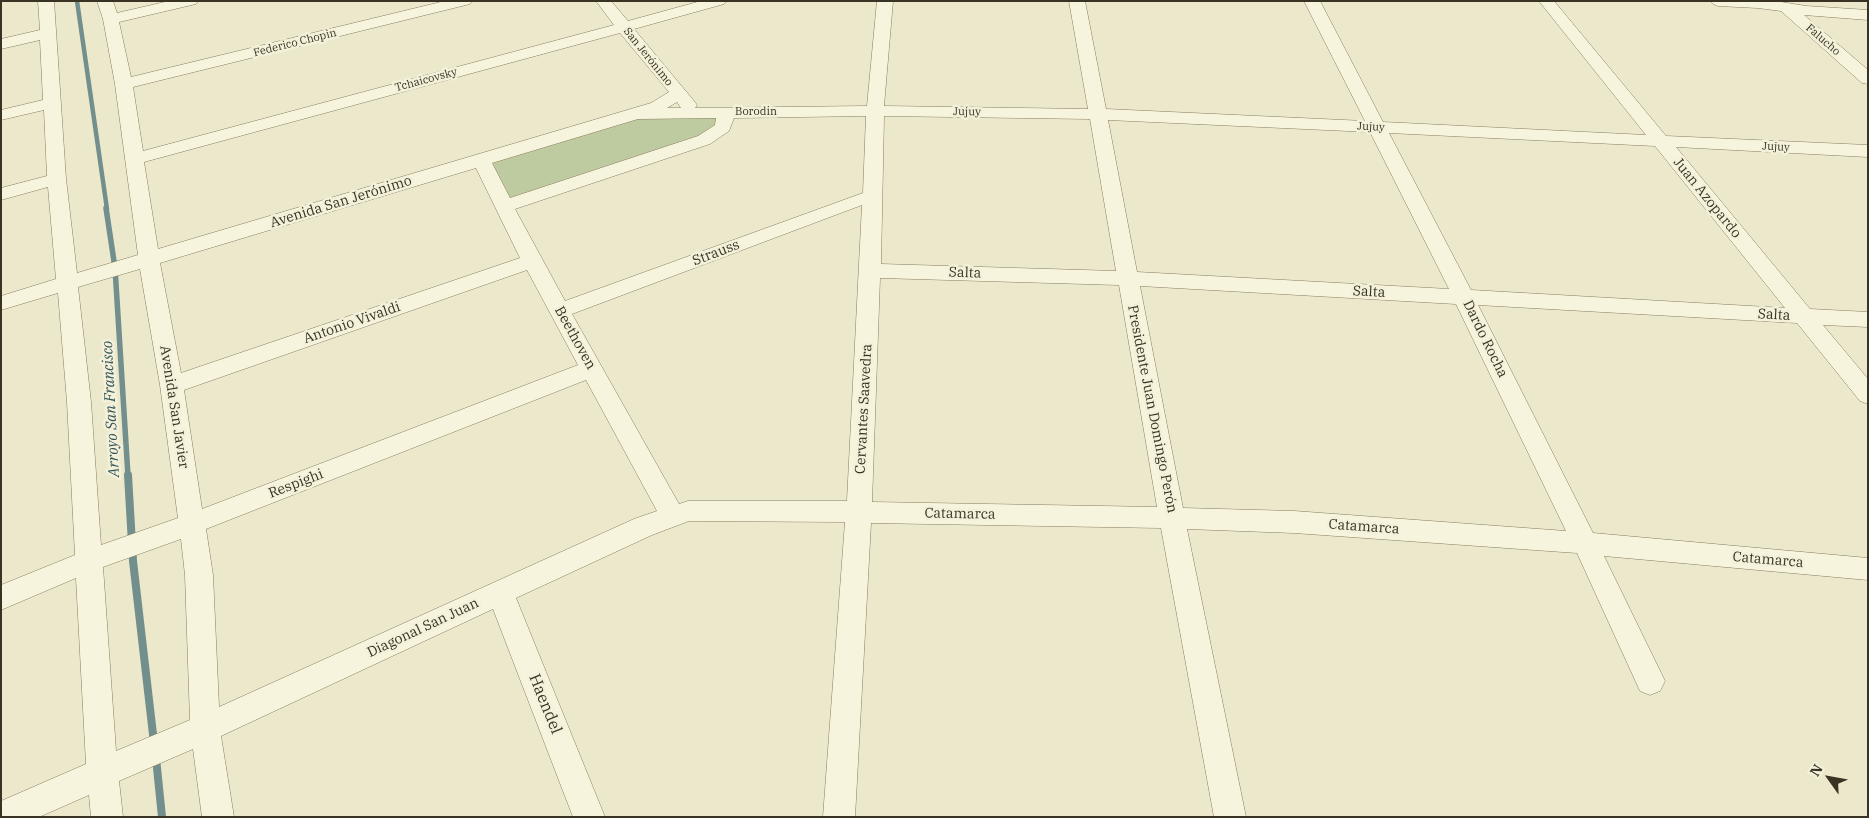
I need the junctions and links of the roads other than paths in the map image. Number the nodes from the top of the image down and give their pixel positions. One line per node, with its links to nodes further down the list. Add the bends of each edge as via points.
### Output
1 (46, 1): 15 (street)
2 (191, 1): 12 (street)
3 (465, 1): 18 (street, Federico Chopin)
4 (602, 1): 14 (street, San Jerónimo)
5 (719, 1): 14 (street, Tchaicovsky)
6 (885, 1): 21 (street, Cervantes Saavedra)
7 (1077, 1): 25 (street, Presidente Juan Domingo Perón)
8 (1312, 1): 27 (street, Dardo Rocha)
9 (1546, 1): 28 (street, Juan Azopardo)
10 (1718, 1): 11 (street)
11 (1783, 5): 13 (street, via 1806,11); 17 (street, Falucho)
12 (108, 10): 18 (street, Avenida San Javier)
13 (1868, 14)
14 (623, 27): 19 (street, San Jerónimo); 30 (street, Tchaicovsky)
15 (48, 33): 16 (street); 20 (street)
16 (1, 44)
17 (1868, 79)
18 (124, 84): 30 (street, Avenida San Javier)
19 (678, 94): 22 (street, San Jerónimo); 24 (street, Avenida San Jerónimo)
20 (51, 103): 26 (street); 32 (street)
21 (875, 111): 23 (street, Borodin); 25 (street, Jujuy); 34 (street, Cervantes Saavedra)
22 (694, 112): 23 (street, Borodin); 24 (street, Borodin)
23 (727, 112): 35 (street, via 723,127 704,140)
24 (637, 114): 31 (street, Avenida San Jerónimo)
25 (1097, 114): 27 (street, Jujuy); 40 (street, Presidente Juan Domingo Perón)
26 (1, 116)
27 (1378, 127): 28 (street, Jujuy); 42 (street, Dardo Rocha)
28 (1661, 142): 29 (street, Jujuy); 45 (street, Juan Azopardo)
29 (1868, 152)
30 (134, 159): 37 (street, Avenida San Javier)
31 (481, 160): 35 (street, Beethoven); 37 (street, Avenida San Jerónimo)
32 (57, 179): 33 (street); 41 (street)
33 (1, 194)
34 (872, 197): 38 (street, Cervantes Saavedra); 44 (street, Strauss)
35 (504, 206): 36 (street, Beethoven)
36 (532, 261): 44 (street, Beethoven); 48 (street, Antonio Vivaldi)
37 (141, 262): 39 (street, Avenida San Jerónimo); 48 (street, Avenida San Javier)
38 (870, 271): 40 (street, Salta); 50 (street, Cervantes Saavedra)
39 (91, 277): 41 (street, Avenida San Jerónimo)
40 (1128, 278): 42 (street, Salta); 52 (street, Presidente Juan Domingo Perón)
41 (68, 283): 43 (street, Avenida San Jerónimo); 55 (street)
42 (1464, 298): 45 (street, Salta); 54 (street, Dardo Rocha)
43 (1, 304)
44 (560, 311): 47 (street, Beethoven)
45 (1804, 316): 46 (street, Salta); 49 (street, Juan Azopardo)
46 (1868, 320)
47 (592, 370): 51 (street, Beethoven); 53 (street, Respighi)
48 (172, 385): 53 (street, Avenida San Javier)
49 (1868, 395)
50 (859, 512): 51 (street, Diagonal San Juan, via 688,511); 52 (street, Catamarca); 66 (street, Cervantes Saavedra)
51 (672, 515): 57 (street, Diagonal San Juan)
52 (1172, 518): 54 (street, Catamarca, via 1294,522); 67 (street, Presidente Juan Domingo Perón)
53 (191, 524): 55 (street, Respighi); 60 (street, Avenida San Javier, via 198,575)
54 (1585, 543): 56 (street, Catamarca); 59 (street, Dardo Rocha)
55 (98, 558): 58 (street, Respighi); 61 (street)
56 (1868, 569)
57 (500, 592): 60 (street, Diagonal San Juan); 65 (street, Haendel)
58 (1, 598)
59 (1650, 681)
60 (196, 732): 61 (street, Diagonal San Juan); 64 (street, Avenida San Javier)
61 (116, 766): 62 (street, Diagonal San Juan); 63 (street)
62 (2, 817)
63 (107, 817)
64 (218, 817)
65 (589, 817)
66 (839, 817)
67 (1230, 817)

